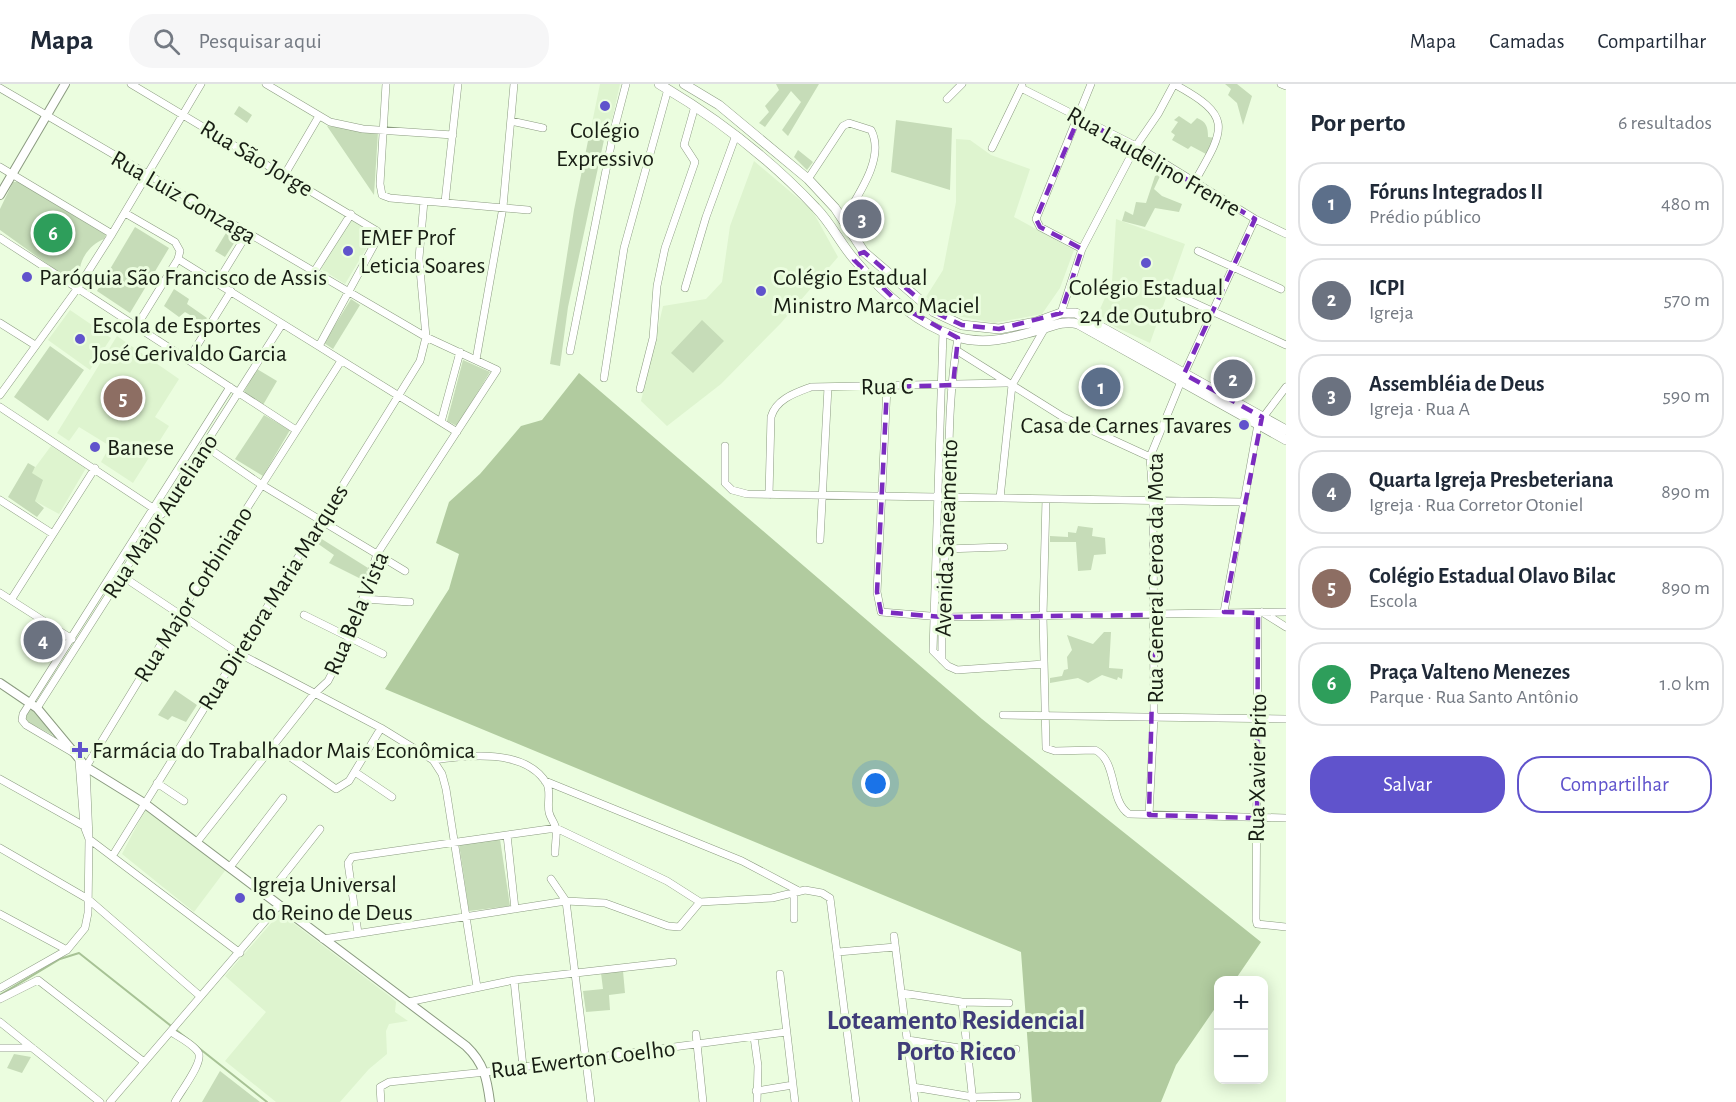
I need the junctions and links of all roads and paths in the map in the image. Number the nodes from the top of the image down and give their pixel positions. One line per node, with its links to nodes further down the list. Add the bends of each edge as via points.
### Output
1 (65, 84): 22 (street)
2 (131, 84): 21 (street, Rua São Jorge)
3 (201, 84): 21 (street)
4 (266, 84): 23 (street)
5 (386, 84): 27 (street)
6 (458, 84): 28 (street)
7 (514, 84): 25 (street)
8 (626, 84): 80 (street)
9 (659, 84): 18 (main road)
10 (684, 84): 36 (main road, via 719,105)
11 (962, 84): 19 (street)
12 (1091, 84): 24 (street)
13 (1174, 84): 30 (street); 37 (street, via 1208,104 1219,123 1218,139)
14 (1281, 84): 16 (street)
15 (1022, 86): 24 (street, Rua Laudelino Frenre); 31 (street)
16 (1286, 86)
17 (0, 88): 22 (street, Rua Luiz Gonzaga)
18 (668, 89): 20 (main road); 86 (street, via 624,248)
19 (947, 99)
20 (695, 106): 29 (main road); 95 (street, via 684,146 695,162 664,248 653,338)
21 (183, 114): 33 (street, Rua São Jorge); 35 (street)
22 (46, 115): 34 (street); 35 (street, Rua Luiz Gonzaga)
23 (319, 116): 27 (street, via 330,122); 33 (street)
24 (1079, 117): 30 (street, Rua Laudelino Frenre); 53 (street, via 1036,219 1040,227)
25 (512, 121): 26 (street); 41 (street)
26 (543, 128)
27 (383, 131): 28 (street); 39 (street, via 381,193 390,198)
28 (453, 135): 40 (street)
29 (736, 135): 52 (main road, via 808,199); 62 (street)
30 (1136, 146): 37 (street, Rua Laudelino Frenre); 53 (street)
31 (992, 148)
32 (0, 167): 34 (street)
33 (285, 174): 44 (street, Rua São Jorge)
34 (13, 175): 38 (street); 47 (street)
35 (147, 175): 43 (street); 48 (street, Rua Luiz Gonzaga)
36 (808, 179): 46 (main road); 46 (street, via 843,126 851,123 871,130 874,143 870,172)
37 (1195, 181): 45 (street, Rua Laudelino Frenre)
38 (0, 195)
39 (424, 201): 40 (street); 74 (street, via 419,258)
40 (445, 202): 41 (street)
41 (503, 207): 42 (street); 83 (street)
42 (528, 210)
43 (125, 213): 47 (street); 56 (street, via 177,244)
44 (351, 214): 59 (street); 65 (street, Rua São Jorge, via 375,229 379,236)
45 (1255, 219): 49 (street, Rua Laudelino Frenre); 58 (street, Rua General Ceroa da Mota)
46 (843, 220): 51 (main road)
47 (112, 234): 61 (street)
48 (247, 234): 59 (street, Rua Luiz Gonzaga); 60 (street)
49 (1286, 234)
50 (0, 238): 61 (street)
51 (853, 238): 52 (main road, via 850,244); 55 (main road)
52 (842, 244): 57 (main road)
53 (1082, 249): 68 (street)
54 (1198, 251): 58 (street)
55 (864, 252): 57 (main road); 68 (main road, via 934,312 962,325 999,329)
56 (178, 259): 60 (street); 71 (street)
57 (854, 260): 73 (main road, via 904,308)
58 (1233, 268): 63 (street); 67 (street, Rua General Ceroa da Mota)
59 (314, 272): 65 (street, Rua Luiz Gonzaga)
60 (217, 283): 64 (street)
61 (77, 288): 71 (street); 76 (street)
62 (685, 288)
63 (1281, 289)
64 (231, 291): 70 (street); 82 (street)
65 (350, 293): 74 (street, Rua Luiz Gonzaga); 78 (street)
66 (1179, 296): 67 (street)
67 (1213, 312): 77 (street); 87 (street, Rua General Ceroa da Mota)
68 (1061, 313): 87 (main road, via 1082,316)
69 (0, 322): 76 (street)
70 (282, 324): 78 (street); 96 (street, Rua Major Aureliano)
71 (136, 327): 82 (street)
72 (1045, 328): 75 (main road, via 996,340); 87 (main road, via 1061,323 1078,324); 88 (street)
73 (943, 332): 75 (main road); 89 (street, Avenida Saneamento)
74 (426, 337): 81 (street, Rua Luiz Gonzaga); 98 (street, Rua Diretora Maria Marques, via 420,362)
75 (958, 338): 79 (street, Avenida Saneamento)
76 (35, 345): 97 (street)
77 (1286, 345)
78 (319, 346): 84 (street)
79 (956, 350): 88 (street); 90 (street, Avenida Saneamento)
80 (570, 351)
81 (460, 352): 83 (street, Rua Luiz Gonzaga); 101 (street)
82 (188, 360): 91 (street)
83 (476, 360): 85 (street, Rua Luiz Gonzaga)
84 (341, 361): 98 (street); 102 (street, Rua Major Corbiniano)
85 (497, 370): 104 (street, Rua Bela Vista)
86 (604, 378)
87 (1182, 378): 100 (main road); 110 (street, Rua General Ceroa da Mota)
88 (1009, 384): 90 (street, Rua C); 110 (street, via 1063,417); 118 (street)
89 (941, 385): 90 (street, Rua C); 93 (street, Rua C); 105 (street, Avenida Saneamento)
90 (953, 386): 106 (street, Avenida Saneamento)
91 (230, 387): 96 (street); 123 (street, Rua Major Aureliano)
92 (828, 387): 93 (street, Rua C); 113 (street, Rua C, via 811,387 788,396 775,408 771,419); 114 (street)
93 (887, 387): 115 (street)
94 (1286, 387): 100 (street)
95 (640, 389)
96 (239, 393): 102 (street); 108 (street, Rua Major Aureliano)
97 (0, 395)
98 (397, 397): 101 (street); 125 (street, Rua Diretora Maria Marques)
99 (0, 407): 111 (street)
100 (1260, 420): 103 (main road); 107 (main road); 122 (street)
101 (441, 422): 104 (street)
102 (296, 430): 112 (street, Rua Major Corbiniano)
103 (1286, 430)
104 (457, 432): 130 (street, Rua Bela Vista)
105 (940, 437): 106 (street); 116 (street, Avenida Saneamento)
106 (950, 437): 117 (street, Avenida Saneamento)
107 (1286, 440)
108 (205, 446): 112 (street); 124 (street, Rua Major Aureliano)
109 (725, 446): 113 (street, via 727,486 741,494)
110 (1150, 457): 121 (street, Rua General Ceroa da Mota)
111 (95, 468): 123 (street); 126 (street)
112 (262, 485): 125 (street); 140 (street, Rua Major Corbiniano)
113 (769, 495): 114 (street)
114 (824, 496): 115 (street); 127 (street)
115 (880, 497): 116 (street); 144 (street, via 877,596 881,612)
116 (937, 498): 117 (street); 144 (street, Avenida Saneamento)
117 (947, 498): 118 (street); 129 (street, Avenida Saneamento)
118 (1000, 498): 119 (street)
119 (1046, 499): 121 (street); 143 (street)
120 (0, 500): 126 (street)
121 (1153, 500): 122 (street); 142 (street, Rua General Ceroa da Mota)
122 (1243, 502): 137 (street)
123 (153, 508): 124 (street); 148 (street, Rua Major Aureliano)
124 (162, 513): 132 (street, Rua Major Aureliano)
125 (323, 520): 130 (street); 149 (street, Rua Diretora Maria Marques)
126 (52, 534): 135 (street)
127 (820, 540)
128 (1004, 547): 129 (street)
129 (945, 549): 145 (street, Avenida Saneamento)
130 (377, 554): 131 (street); 134 (street, Rua Bela Vista)
131 (405, 571)
132 (122, 576): 140 (street); 155 (street, Rua Major Aureliano)
133 (0, 593): 135 (street)
134 (363, 599): 136 (street); 147 (street, Rua Bela Vista)
135 (11, 600): 148 (street)
136 (410, 602)
137 (1224, 612): 138 (street); 142 (street)
138 (1260, 612): 139 (street); 146 (street); 159 (street, Rua Xavier Brito)
139 (1286, 612)
140 (180, 613): 149 (street); 165 (street, Rua Major Corbiniano)
141 (304, 615): 147 (street)
142 (1154, 615): 143 (street); 158 (street, Rua General Ceroa da Mota)
143 (1043, 616): 145 (street); 152 (street)
144 (932, 617): 145 (street); 151 (street, Avenida Saneamento, via 933,651)
145 (942, 618): 151 (street, Avenida Saneamento)
146 (1286, 627)
147 (350, 638): 150 (street); 154 (street, Rua Bela Vista, via 328,681)
148 (72, 639): 155 (street, Rua Major Aureliano)
149 (238, 653): 154 (street); 169 (street, Rua Diretora Maria Marques)
150 (383, 654)
151 (942, 660): 152 (street, via 959,670)
152 (1044, 664): 157 (street)
153 (0, 683): 155 (street)
154 (314, 694): 161 (street); 162 (street, Rua Bela Vista)
155 (34, 705): 163 (street); 163 (street, Rua Major Aureliano, via 22,720)
156 (1003, 715): 157 (street)
157 (1043, 716): 158 (street); 174 (street, via 1046,748 1098,751 1125,812)
158 (1154, 718): 159 (street); 174 (street, Rua General Ceroa da Mota)
159 (1258, 719): 160 (street); 175 (street, Rua Xavier Brito)
160 (1286, 719)
161 (381, 728): 164 (street); 166 (street)
162 (273, 745): 166 (street, via 336,789 347,784); 183 (street, Rua Bela Vista)
163 (72, 752): 165 (street)
164 (433, 760): 168 (street, via 465,756 504,759 527,766); 182 (street, via 444,781)
165 (82, 764): 173 (street); 177 (street); 181 (street)
166 (355, 772): 170 (street)
167 (0, 778): 177 (street)
168 (544, 781): 178 (street, via 549,788 549,814); 189 (street, via 742,861)
169 (157, 783): 172 (street); 173 (street, Rua Diretora Maria Marques)
170 (392, 797)
171 (283, 798): 187 (street)
172 (184, 801)
173 (144, 803): 183 (street); 186 (street, Rua Diretora Maria Marques)
174 (1149, 815): 175 (street)
175 (1257, 818): 176 (street); 199 (street, Rua Xavier Brito, via 1257,924)
176 (1286, 818)
177 (84, 826): 181 (street)
178 (556, 828): 180 (street); 185 (street); 193 (street, via 675,885)
179 (320, 829): 190 (street)
180 (507, 835): 182 (street); 195 (street)
181 (90, 839): 186 (street); 191 (street)
182 (454, 841): 196 (street); 200 (street, via 357,855 348,863)
183 (197, 843): 187 (street)
184 (0, 848): 191 (street)
185 (555, 853)
186 (113, 855): 206 (street)
187 (230, 867): 190 (street)
188 (551, 879): 192 (street)
189 (796, 891): 193 (street, via 772,898); 198 (street); 205 (street, via 822,893 831,900)
190 (267, 896): 194 (street)
191 (88, 899): 204 (street, via 85,928); 214 (street)
192 (566, 901): 193 (street, via 605,903 679,927); 195 (street); 208 (street)
193 (700, 902)
194 (279, 905): 202 (street); 206 (street)
195 (515, 909): 196 (street)
196 (465, 916): 200 (street); 211 (street)
197 (1, 917): 204 (street)
198 (794, 919)
199 (1286, 927)
200 (358, 933): 202 (street)
201 (894, 936): 203 (street)
202 (323, 939): 216 (street)
203 (895, 947): 205 (street); 213 (street)
204 (67, 950): 212 (street)
205 (838, 951): 248 (street)
206 (240, 953): 214 (street)
207 (672, 962): 208 (street)
208 (574, 972): 210 (street); 230 (street)
209 (780, 974): 221 (street)
210 (514, 980): 211 (street); 232 (street)
211 (477, 987): 216 (street)
212 (0, 988)
213 (902, 993): 217 (street); 224 (street)
214 (200, 996): 220 (street)
215 (0, 999): 231 (street, via 38,980)
216 (408, 1002): 233 (street, via 472,1052)
217 (962, 1002): 218 (street); 228 (street)
218 (1009, 1004)
219 (0, 1023): 227 (street)
220 (171, 1032): 231 (street); 241 (street, via 199,1052 200,1058)
221 (786, 1032): 223 (street, Rua Ewerton Coelho); 234 (street)
222 (696, 1034): 225 (street)
223 (754, 1037): 225 (street, Rua Ewerton Coelho); 236 (street)
224 (908, 1040): 228 (street); 235 (street)
225 (697, 1044): 230 (street, Rua Ewerton Coelho); 245 (street)
226 (0, 1048): 227 (street)
227 (32, 1048): 239 (street)
228 (966, 1049): 229 (street); 238 (street)
229 (1016, 1049)
230 (586, 1059): 232 (street, Rua Ewerton Coelho); 244 (street)
231 (144, 1062): 240 (street)
232 (523, 1067): 233 (street, Rua Ewerton Coelho)
233 (486, 1072): 242 (street, Rua Ewerton Coelho, via 394,1081 380,1087); 243 (street)
234 (793, 1085): 236 (street); 247 (street)
235 (913, 1087): 238 (street); 249 (street)
236 (756, 1091): 246 (street)
237 (1017, 1096): 238 (street)
238 (973, 1100)
239 (100, 1102)
240 (110, 1102)
241 (175, 1102)
242 (381, 1102)
243 (490, 1102)
244 (591, 1102)
245 (703, 1102)
246 (757, 1102)
247 (795, 1102)
248 (856, 1102)
249 (915, 1102)

